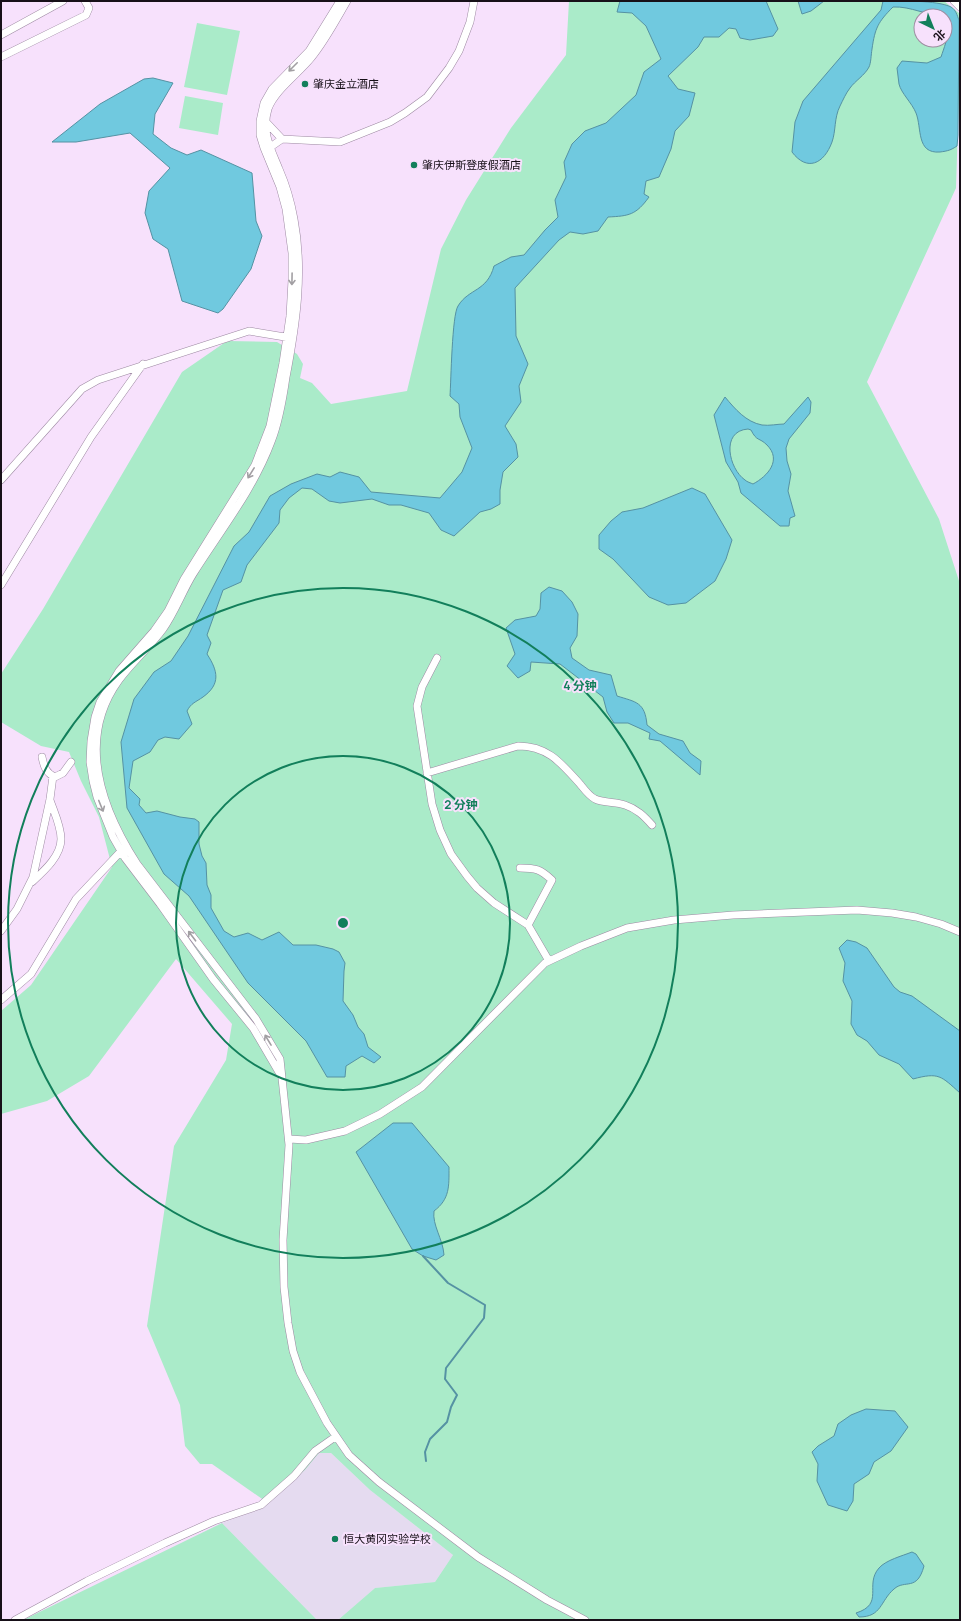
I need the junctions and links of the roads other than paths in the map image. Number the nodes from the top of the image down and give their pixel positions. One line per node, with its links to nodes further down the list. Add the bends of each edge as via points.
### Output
1 (63, 1): 8 (street)
2 (85, 1): 9 (street, via 89,8 86,15)
3 (340, 1): 13 (street, one-way to 13, via 309,51 272,88 264,103 260,121 260,135 280,188 290,228)
4 (347, 1): 10 (street, via 312,58 268,107)
5 (474, 1): 11 (street, via 470,22 459,51 449,68 427,96 405,113 390,122 340,142)
6 (954, 1): 7 (street)
7 (960, 6)
8 (1, 35)
9 (1, 57)
10 (266, 122): 11 (street); 12 (street)
11 (282, 139): 12 (street)
12 (269, 148): 13 (street, via 287,190 298,241 296,321)
13 (290, 338): 14 (street, via 249,331); 24 (street, via 284,390 273,439 260,471 190,579 172,615 158,636 118,682 100,717 96,762 98,776)
14 (143, 364): 15 (street, via 98,380 82,389); 16 (street, via 91,437)
15 (1, 480)
16 (1, 585)
17 (437, 658): 20 (street, via 422,687 417,706)
18 (42, 758): 21 (street, via 44,768)
19 (71, 762): 21 (street, via 63,773)
20 (427, 773): 23 (street, via 518,746 529,746 543,750 556,758 595,799 625,805 639,811); 27 (street, via 432,804 451,854 477,888)
21 (53, 776): 22 (street)
22 (50, 799): 26 (street); 26 (street, via 61,840 56,854)
23 (652, 825)
24 (123, 849): 31 (street, via 76,899 31,974); 32 (street, via 256,1020 280,1059)
25 (520, 868): 27 (street, via 543,871 552,880)
26 (31, 884): 28 (street)
27 (528, 925): 30 (street)
28 (1, 931)
29 (960, 932): 30 (street, via 941,924 892,913 857,910 754,914 674,920 627,928)
30 (549, 961): 32 (street, via 422,1086 380,1114 345,1131 306,1140)
31 (1, 1000)
32 (288, 1139): 33 (street, via 283,1240 288,1324 300,1372)
33 (335, 1437): 34 (street, via 315,1451 294,1476 261,1505 214,1521 165,1543); 35 (street, via 349,1455 379,1482 478,1557 547,1600)
34 (15, 1620)
35 (585, 1620)

